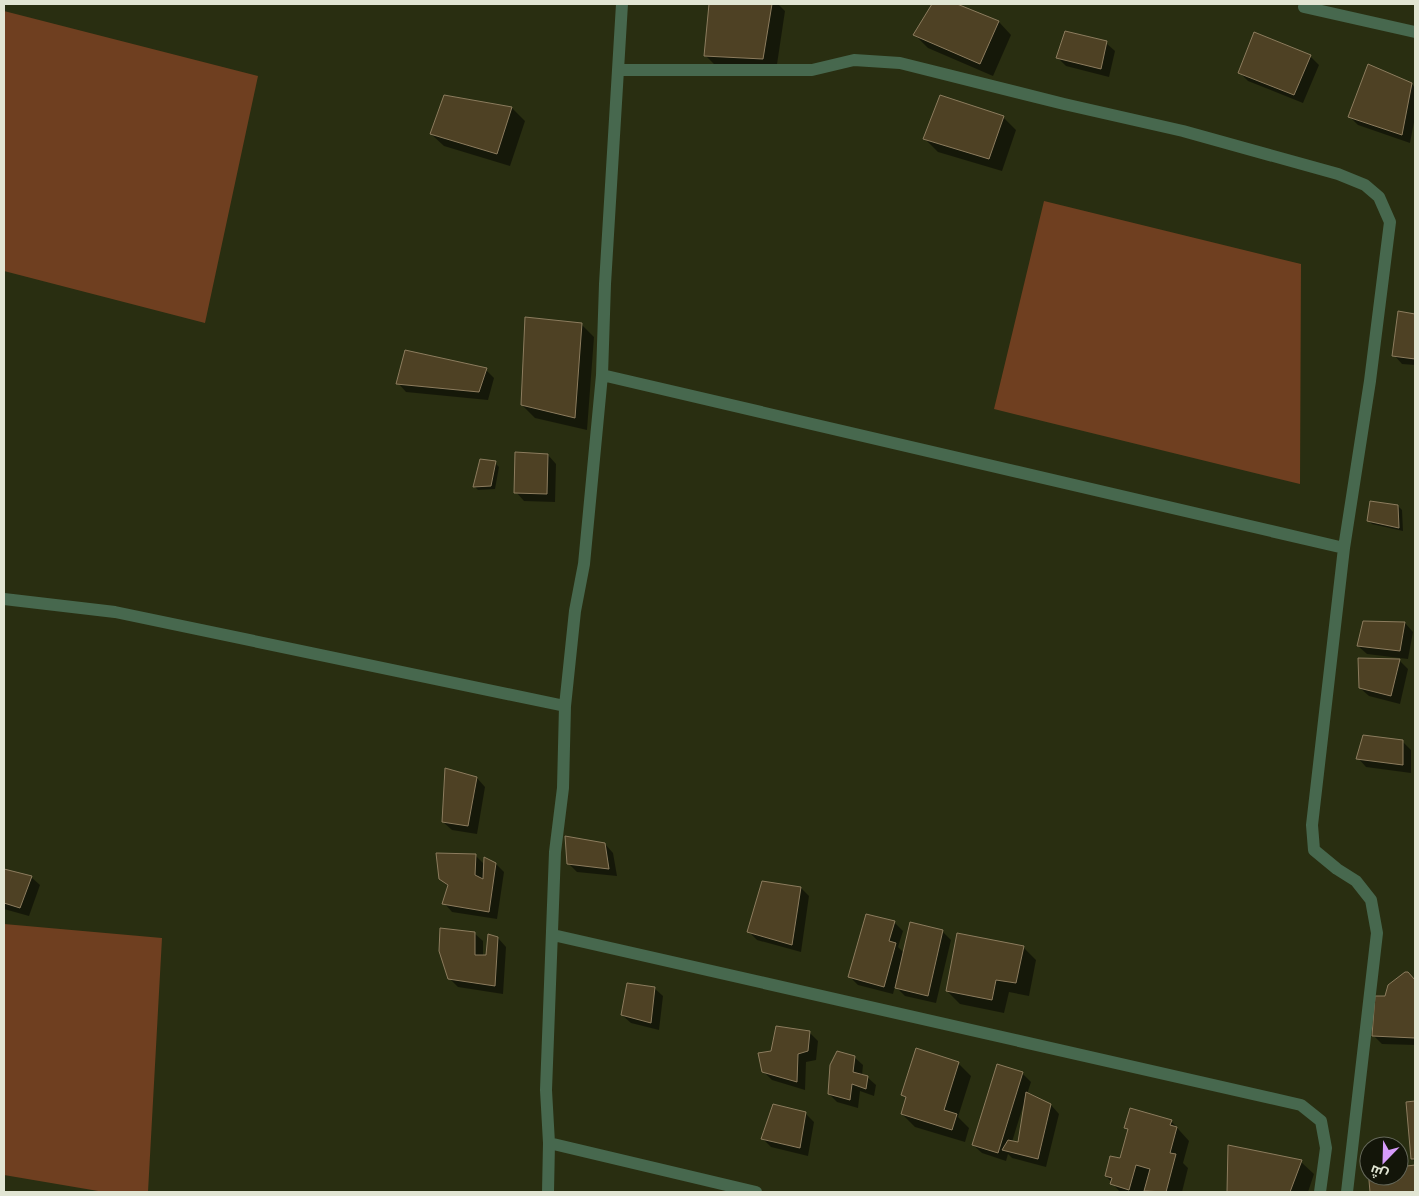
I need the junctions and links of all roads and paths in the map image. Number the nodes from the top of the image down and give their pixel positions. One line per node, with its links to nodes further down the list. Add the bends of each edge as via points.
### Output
1 (622, 4): 4 (street)
2 (1304, 7): 3 (street)
3 (1415, 32)
4 (618, 70): 5 (street); 6 (street, via 812,70 854,60 900,63 1183,131 1338,174 1365,185 1379,197 1390,222)
5 (602, 375): 6 (street); 8 (street, via 584,564 575,611)
6 (1344, 548): 15 (street, via 1312,825 1314,850 1356,881 1371,900 1377,933)
7 (4, 599): 8 (street, via 115,612)
8 (565, 706): 9 (street)
9 (553, 935): 10 (street, via 546,1090); 14 (street, via 1301,1105 1320,1121 1326,1148)
10 (549, 1143): 11 (street); 12 (street)
11 (742, 1191): 13 (street)
12 (548, 1192)
13 (756, 1192)
14 (1320, 1192)
15 (1348, 1192)

